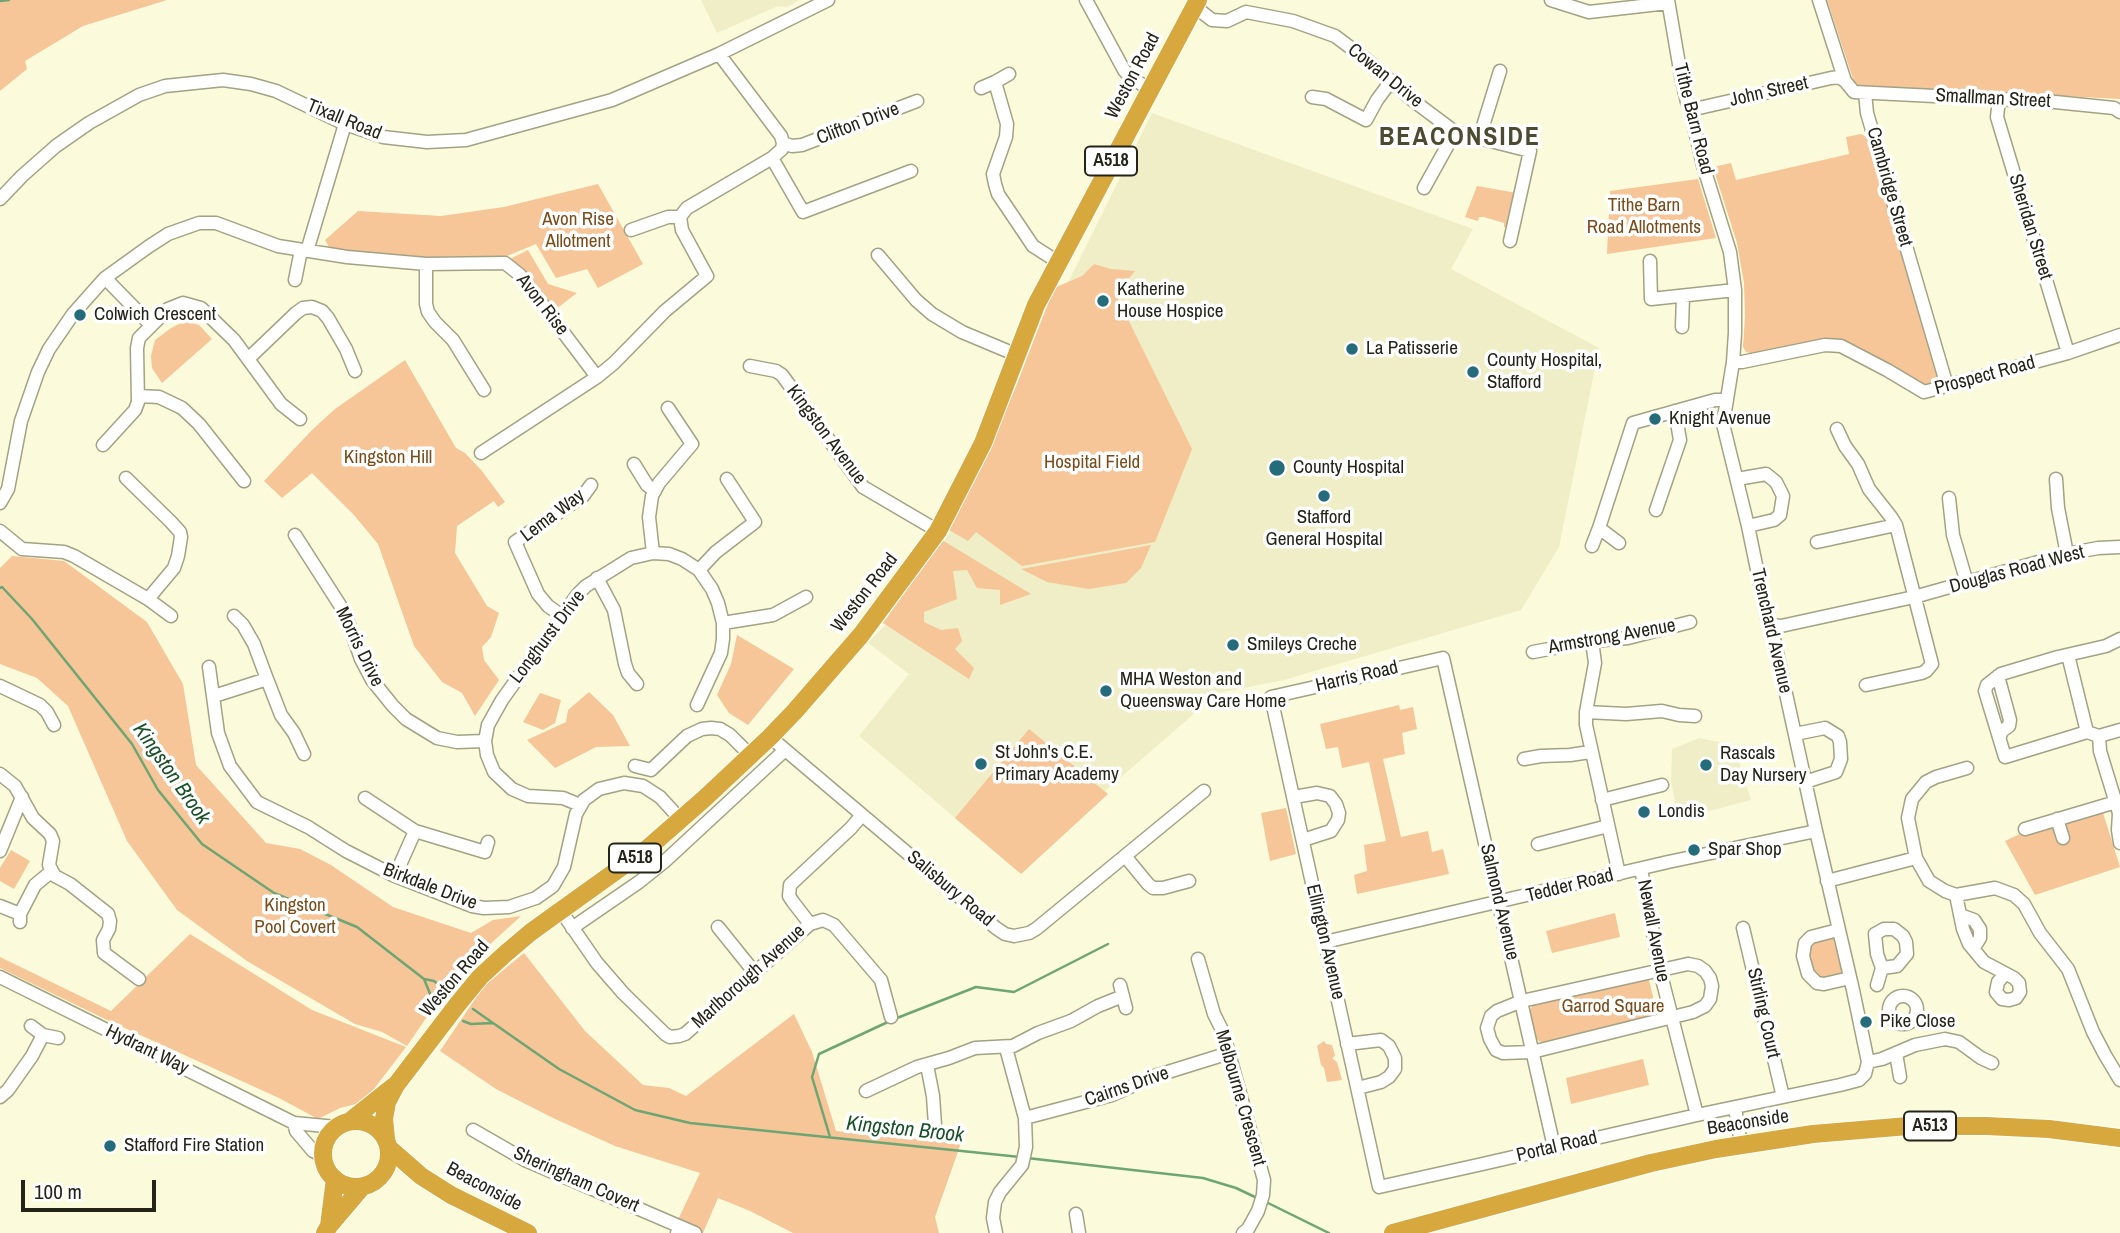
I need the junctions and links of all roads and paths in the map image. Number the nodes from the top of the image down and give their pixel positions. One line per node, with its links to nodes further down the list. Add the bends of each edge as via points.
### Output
1 (828, 0): 7 (street, Tixall Road)
2 (1086, 0): 14 (street, via 1124,70)
3 (1551, 0): 5 (street, via 1589,12)
4 (1819, 0): 10 (street)
5 (1668, 1): 19 (street, Tithe Barn Road, via 1681,76)
6 (1196, 3): 11 (street, Cowan Drive, via 1212,20 1227,21 1246,12 1293,21 1335,36); 14 (highway, Weston Road / A518)
7 (719, 54): 21 (street, Tixall Road, via 612,100 466,140 401,140); 24 (street)
8 (1500, 71): 23 (street)
9 (1009, 75): 12 (street)
10 (1845, 80): 15 (street, via 1854,92); 19 (street, John Street, via 1830,78)
11 (1391, 81): 16 (street, via 1366,120 1326,99); 22 (street, Cowan Drive)
12 (995, 82): 13 (street); 35 (street, via 1007,124 993,174 998,194 1033,246)
13 (981, 88)
14 (1149, 89): 35 (highway, Weston Road / A518)
15 (1865, 93): 17 (street, Smallman Street); 51 (street, Cambridge Street)
16 (1312, 97)
17 (1999, 100): 20 (street, Smallman Street, via 2109,107); 44 (street, Sheridan Street, via 1997,117)
18 (917, 102): 24 (street, Clifton Drive, via 802,145)
19 (1692, 107): 39 (street, Tithe Barn Road, via 1703,166 1730,252)
20 (2120, 112)
21 (345, 124): 28 (street, Tixall Road, via 251,84 223,80 165,86 89,122); 32 (street)
22 (1455, 132): 23 (street, Cowan Drive); 27 (street)
23 (1479, 139): 31 (street, Cowan Drive, via 1530,151)
24 (783, 143): 25 (street)
25 (772, 158): 26 (street, via 803,212); 29 (street, via 687,208)
26 (911, 171)
27 (1424, 188)
28 (0, 199)
29 (680, 217): 30 (street); 50 (street, via 682,230 707,276)
30 (631, 230)
31 (1510, 241)
32 (304, 251): 36 (street, Avon Rise); 37 (street, Avon Rise, via 216,223 199,223 168,234); 38 (street)
33 (878, 255): 45 (street, via 932,314)
34 (1650, 261): 40 (street, via 1651,299)
35 (1058, 262): 45 (highway, Weston Road / A518)
36 (426, 264): 50 (street, Avon Rise, via 505,263 512,267); 52 (street, via 428,312 453,340)
37 (105, 278): 41 (street); 70 (street, Avon Rise, via 66,323 38,372 21,421 8,489)
38 (295, 280)
39 (1735, 290): 40 (street); 47 (street, Tithe Barn Road)
40 (1683, 296): 42 (street)
41 (151, 325): 46 (street, via 176,305 195,305); 53 (street, via 136,348)
42 (1682, 327)
43 (2120, 335): 44 (street, Prospect Road)
44 (2068, 353): 51 (street, Prospect Road)
45 (1017, 355): 76 (highway, Weston Road / A518, via 983,443)
46 (248, 359): 49 (street, via 296,313 312,307 328,318); 57 (street, via 281,404)
47 (1733, 362): 51 (street, Prospect Road, via 1840,346 1924,392); 54 (street, Trenchard Avenue)
48 (750, 366): 76 (street, Kingston Avenue, via 782,375 863,487)
49 (355, 371)
50 (597, 377): 60 (street)
51 (1947, 386)
52 (484, 390)
53 (139, 396): 59 (street, via 135,410); 66 (street, via 159,397 182,408)
54 (1726, 400): 56 (street); 64 (street, Trenchard Avenue, via 1723,424)
55 (668, 408): 68 (street, via 692,444)
56 (1675, 411): 71 (street, via 1680,440); 74 (street, via 1633,423)
57 (300, 419)
58 (1837, 429): 73 (street, via 1875,499)
59 (103, 445)
60 (481, 453)
61 (634, 464): 68 (street)
62 (126, 478): 89 (street, via 181,537 174,568)
63 (727, 479): 84 (street, via 755,522)
64 (1737, 479): 72 (street, Trenchard Avenue); 72 (street, via 1766,474 1783,496 1780,515)
65 (2056, 479): 83 (street)
66 (244, 481)
67 (591, 485): 92 (street, Lema Way, via 583,496 515,542 538,594)
68 (655, 491): 82 (street, via 649,517)
69 (1949, 498): 86 (street, via 1953,535)
70 (0, 503)
71 (1657, 510)
72 (1748, 526): 95 (street, Trenchard Avenue)
73 (1896, 526): 78 (street); 88 (street)
74 (1599, 528): 79 (street); 80 (street)
75 (0, 531): 89 (street, via 22,549 74,556)
76 (938, 531): 117 (highway, Weston Road / A518, via 861,635)
77 (295, 535): 118 (street, Morris Drive, via 345,613 372,680 393,706 437,737)
78 (1817, 542)
79 (1619, 543)
80 (1592, 546)
81 (2120, 547): 83 (street, Douglas Road West)
82 (653, 553): 84 (street, via 669,554); 85 (street, Longhurst Drive, via 631,558)
83 (2067, 554): 86 (street, Douglas Road West)
84 (699, 570): 94 (street, via 712,589)
85 (597, 578): 92 (street, Longhurst Drive); 105 (street, via 614,610 625,664)
86 (1967, 583): 88 (street, Douglas Road West)
87 (806, 597): 94 (street, via 773,615)
88 (1914, 597): 95 (street, Douglas Road West); 106 (street, via 1930,668)
89 (148, 599): 90 (street)
90 (171, 616)
91 (234, 616): 104 (street, via 254,644)
92 (562, 616): 118 (street, Longhurst Drive, via 492,715)
93 (1690, 622): 97 (street, Armstrong Avenue, via 1628,638)
94 (723, 623): 110 (street, via 721,653)
95 (1771, 625): 115 (street, Trenchard Avenue)
96 (2120, 639): 98 (street)
97 (1592, 641): 99 (street, Armstrong Avenue); 111 (street, via 1595,663)
98 (2106, 646): 100 (street); 101 (street)
99 (1533, 652)
100 (2120, 652)
101 (2068, 655): 116 (street); 116 (street, via 1998,676 2010,720 2000,736 2005,757)
102 (1443, 657): 109 (street, Harris Road); 159 (street, Salmond Avenue)
103 (209, 667): 108 (street, Birkdale Drive)
104 (267, 679): 108 (street); 121 (street)
105 (637, 684)
106 (1866, 685)
107 (0, 686): 113 (street, via 40,705)
108 (214, 696): 155 (street, Birkdale Drive, via 218,733 230,766 257,802)
109 (1271, 697): 131 (street, Ellington Avenue)
110 (697, 705)
111 (1586, 712): 112 (street, via 1662,711); 120 (street)
112 (1695, 716)
113 (54, 725)
114 (2120, 730): 116 (street)
115 (1795, 734): 127 (street, Trenchard Avenue); 127 (street, via 1825,729 1838,736 1840,743 1836,772)
116 (2093, 734): 134 (street)
117 (770, 737): 119 (street, Salisbury Road); 122 (highway, Weston Road / A518)
118 (485, 741): 135 (street, via 494,772 512,789)
119 (785, 750): 136 (street, Salisbury Road); 164 (street, via 664,862)
120 (1591, 752): 123 (street); 133 (street)
121 (304, 754)
122 (750, 755): 124 (street, via 726,732 711,729 687,736 651,769); 138 (highway, Weston Road / A518)
123 (1524, 759)
124 (635, 766)
125 (1967, 768): 151 (street, via 1936,776 1912,799 1908,818)
126 (0, 774): 130 (street)
127 (1805, 782): 143 (street, Trenchard Avenue)
128 (1662, 785): 133 (street)
129 (1204, 791): 150 (street, Salisbury Road)
130 (22, 797): 149 (street); 153 (street, via 53,841)
131 (1294, 797): 145 (street, Ellington Avenue); 145 (street, via 1330,796 1339,813 1331,831)
132 (365, 798): 142 (street)
133 (1602, 800): 140 (street)
134 (2116, 802): 137 (street); 139 (street)
135 (580, 805): 138 (street, via 599,789 634,784 651,790); 155 (street, Birkdale Drive, via 559,878 545,892 524,902 496,908 472,906)
136 (862, 815): 150 (street, Salisbury Road, via 996,928 1014,936 1036,929); 162 (street, Marlborough Avenue, via 790,885 789,896)
137 (2057, 819): 141 (street); 144 (street)
138 (681, 820): 161 (highway, Weston Road / A518)
139 (2120, 822): 147 (street)
140 (1608, 826): 148 (street); 154 (street)
141 (2025, 829)
142 (415, 831): 146 (street, via 485,852); 155 (street)
143 (1816, 831): 152 (street, Tedder Road); 157 (street, Trenchard Avenue)
144 (2063, 838)
145 (1303, 840): 167 (street, Ellington Avenue)
146 (488, 842)
147 (2120, 843)
148 (1538, 844)
149 (0, 850)
150 (1125, 856): 156 (street, via 1153,888)
151 (1916, 858): 157 (street); 158 (street, via 1929,881)
152 (1641, 869): 154 (street, Tedder Road); 170 (street, Newall Avenue)
153 (51, 871): 160 (street, via 35,885 20,918); 174 (street, via 108,914 100,956)
154 (1619, 874): 159 (street, Tedder Road)
155 (395, 876)
156 (1189, 881)
157 (1827, 881): 166 (street, Trenchard Avenue)
158 (1956, 895): 172 (street, via 1966,939 1984,962); 194 (street, via 1995,888 2024,904 2068,969 2099,1044)
159 (1500, 903): 167 (street, Tedder Road); 178 (street, Salmond Avenue)
160 (0, 906)
161 (561, 911): 164 (street, Marlborough Avenue); 195 (highway, Weston Road / A518, via 480,977)
162 (810, 924): 171 (street, Marlborough Avenue); 180 (street, via 823,920 834,925 881,980)
163 (718, 927): 171 (street)
164 (572, 928): 171 (street, Marlborough Avenue, via 623,993 670,1037 685,1034)
165 (1743, 928): 199 (street, Stirling Court)
166 (1838, 930): 175 (street, Trenchard Avenue); 175 (street, via 1811,937 1803,956 1808,974 1817,983)
167 (1325, 942): 185 (street, Ellington Avenue)
168 (1198, 960): 188 (street, Melbourne Crescent)
169 (1882, 968): 176 (street)
170 (1660, 971): 178 (street); 181 (street, Newall Avenue); 181 (street, via 1688,964 1710,978 1710,999 1701,1009)
171 (755, 973)
172 (2005, 974)
173 (0, 976): 203 (street, Hydrant Way)
174 (139, 979)
175 (1851, 984): 176 (street); 191 (street, Trenchard Avenue)
176 (1877, 985): 179 (street)
177 (1123, 996): 186 (street)
178 (1522, 1001): 187 (street, Salmond Avenue); 187 (street, via 1493,1013 1486,1028 1496,1050 1510,1055)
179 (1893, 1001)
180 (891, 1017)
181 (1672, 1018): 187 (street); 201 (street, Newall Avenue)
182 (31, 1026): 183 (street)
183 (43, 1035): 184 (street); 198 (street)
184 (58, 1038)
185 (1347, 1044): 196 (street, Ellington Avenue); 196 (street, via 1381,1041 1395,1058 1389,1077)
186 (1006, 1048): 192 (street, via 975,1048); 202 (street)
187 (1532, 1052): 210 (street, Salmond Avenue)
188 (1229, 1053): 202 (street, Cairns Drive, via 1112,1095); 224 (street, Melbourne Crescent, via 1264,1180 1258,1211)
189 (1896, 1053): 190 (street, Portal Road, via 1945,1039 1959,1042); 191 (street, Portal Road); 193 (street)
190 (1983, 1063)
191 (1868, 1064): 199 (street, Portal Road, via 1859,1080)
192 (927, 1065): 197 (street); 205 (street)
193 (1900, 1077)
194 (2120, 1080)
195 (396, 1085): 204 (highway, Weston Road / A518); 208 (highway, Weston Road / A518, via 384,1119)
196 (1358, 1088): 216 (street, Ellington Avenue)
197 (866, 1091)
198 (0, 1097)
199 (1783, 1097): 200 (street, Portal Road)
200 (1735, 1108): 201 (street, Portal Road); 209 (street)
201 (1697, 1115): 210 (street, Portal Road)
202 (1025, 1118): 222 (street, via 1021,1165 995,1202)
203 (294, 1123): 204 (street, Hydrant Way); 211 (street, Hydrant Way, via 313,1151)
204 (343, 1124): 208 (highway, via 362,1121 374,1125); 211 (highway, via 328,1136)
205 (935, 1125)
206 (472, 1129): 219 (street, Sheringham Covert, via 525,1160)
207 (2120, 1138): 209 (highway, Beaconside / A513, via 2028,1127 1908,1126)
208 (387, 1143): 212 (highway, via 389,1159); 213 (highway, Beaconside)
209 (1741, 1144): 225 (highway, Beaconside / A513, via 1651,1163)
210 (1554, 1147): 216 (street, Portal Road)
211 (323, 1156): 214 (highway)
212 (384, 1172): 213 (highway, Beaconside); 215 (highway)
213 (421, 1176): 220 (highway, Beaconside)
214 (335, 1179): 215 (highway); 218 (highway)
215 (363, 1186): 218 (highway)
216 (1379, 1186)
217 (1076, 1214): 223 (street)
218 (327, 1229)
219 (679, 1230): 221 (street, Sheringham Covert)
220 (528, 1233)
221 (695, 1233)
222 (996, 1233)
223 (1079, 1233)
224 (1243, 1233)
225 (1393, 1233)

